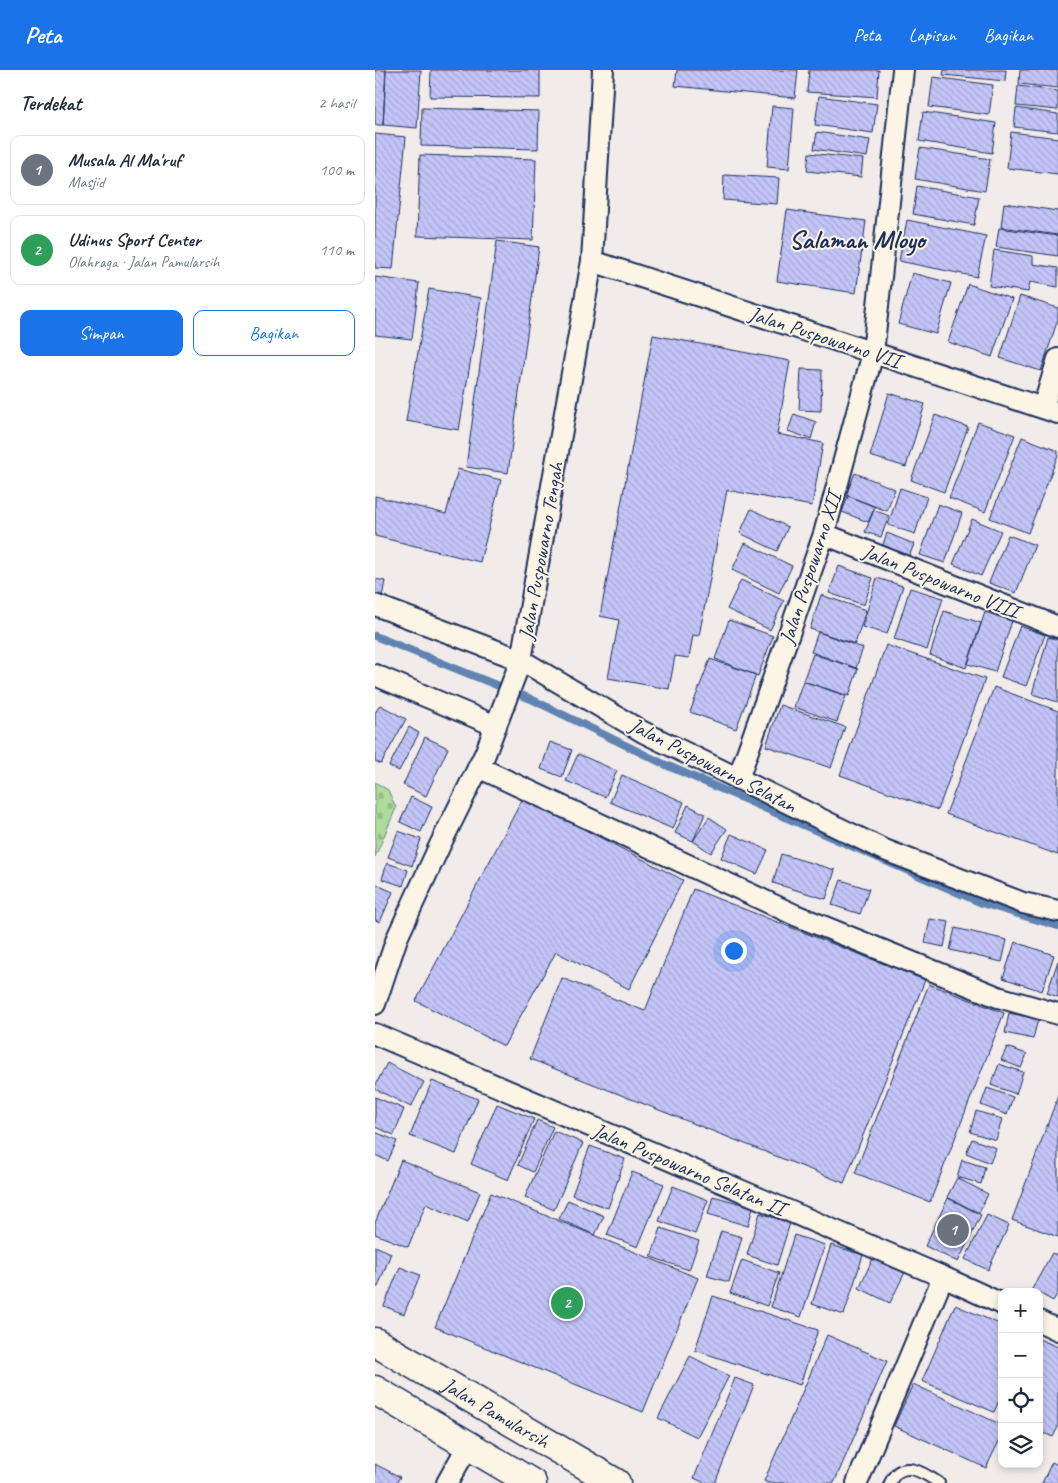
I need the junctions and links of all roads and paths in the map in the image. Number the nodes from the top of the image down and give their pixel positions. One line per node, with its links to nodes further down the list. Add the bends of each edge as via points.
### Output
1 (603, 70): 3 (street, Jalan Puspowarno Tengah)
2 (903, 70): 4 (street, Jalan Puspowarno XII)
3 (592, 261): 4 (street, Jalan Puspowarno VII); 10 (street, Jalan Puspowarno Tengah)
4 (873, 353): 6 (street, Jalan Puspowarno VII); 7 (street, Jalan Puspowarno XII)
5 (1058, 359): 6 (street)
6 (1051, 410)
7 (824, 534): 9 (street, Jalan Puspowarno VIII); 14 (street, Jalan Puspowarno XII)
8 (375, 605): 10 (street, Jalan Puspowarno Selatan)
9 (1058, 627)
10 (519, 666): 12 (street, Jalan Puspowarno Tengah); 14 (street, Jalan Puspowarno Selatan)
11 (375, 675): 12 (street)
12 (497, 721): 13 (street, Jalan Puspowarno Tengah)
13 (477, 767): 16 (street, Jalan Puspowarno Tengah, via 397,938); 17 (street, via 795,915 998,997)
14 (738, 780): 15 (street, Jalan Puspowarno Selatan, via 882,849 1023,903)
15 (1058, 911)
16 (375, 1004)
17 (1058, 1014)
18 (375, 1034): 19 (street, Jalan Puspowarno Selatan II)
19 (943, 1277): 20 (street, Jalan Puspowarno Selatan II); 29 (street)
20 (998, 1302)
21 (1043, 1323): 22 (street)
22 (1058, 1330)
23 (375, 1342): 28 (highway, Jalan Pamularsih)
24 (375, 1390): 25 (highway, Jalan Pamularsih)
25 (469, 1444): 26 (street); 27 (highway, Jalan Pamularsih)
26 (447, 1483)
27 (532, 1483)
28 (616, 1483)
29 (857, 1483)
30 (891, 1483): 31 (lane, via 897,1473 912,1468)
31 (939, 1483)

